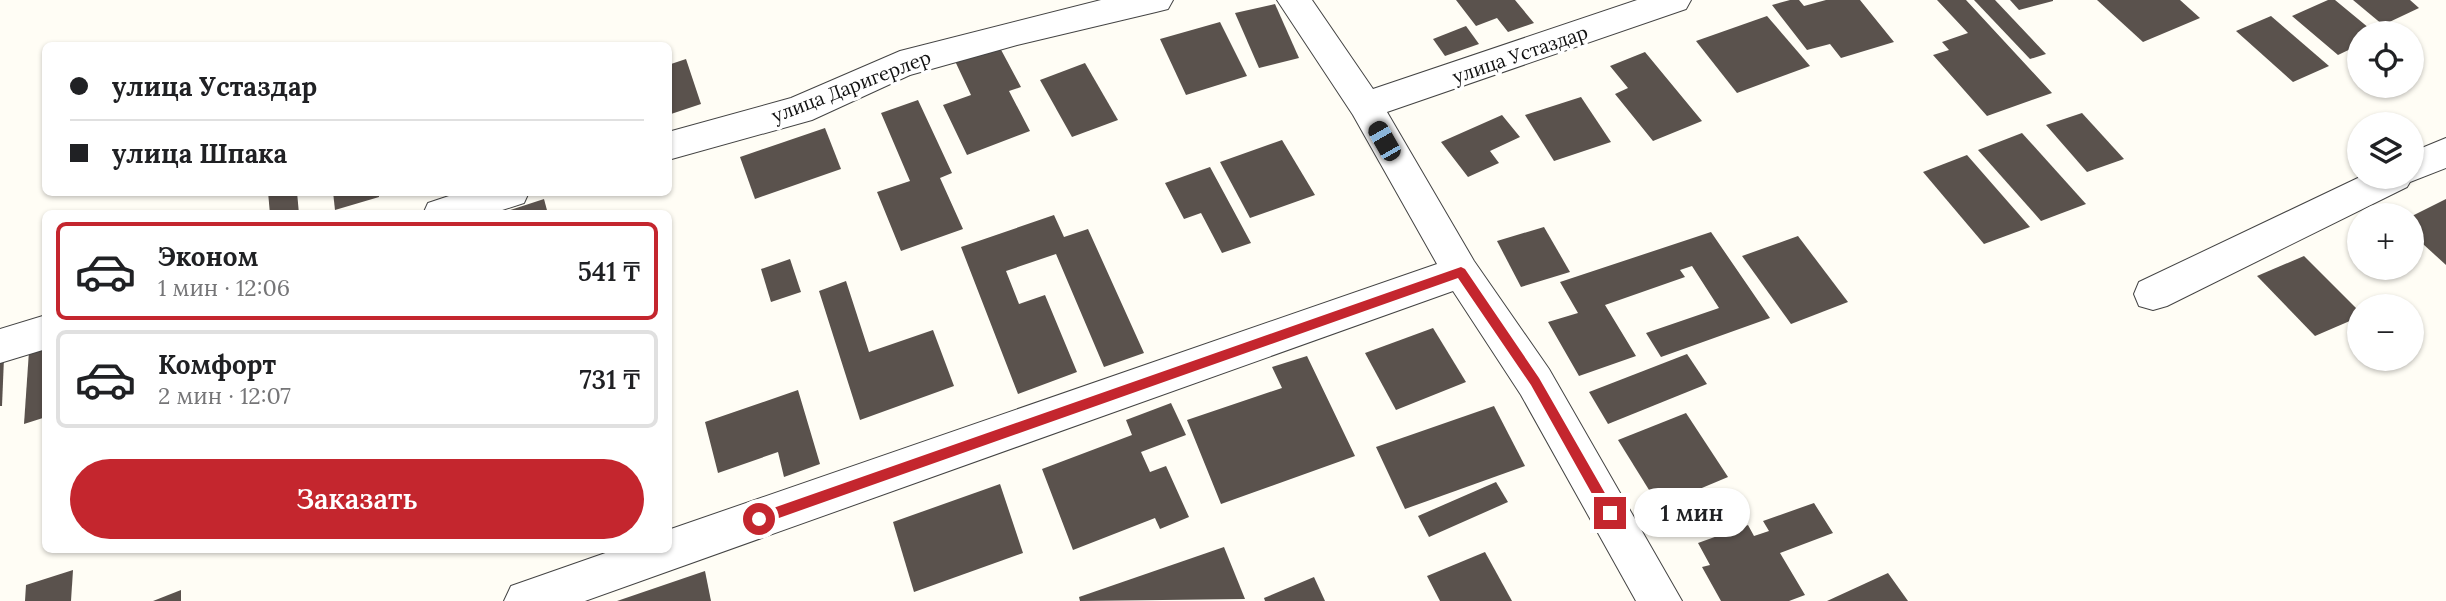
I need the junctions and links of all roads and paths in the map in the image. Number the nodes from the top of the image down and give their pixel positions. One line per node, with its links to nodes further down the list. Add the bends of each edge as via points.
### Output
1 (1156, 0): 5 (street, улица Даригерлер, via 900,64 800,110)
2 (1294, 0): 4 (street)
3 (1674, 0): 4 (street, улица Устаздар)
4 (1365, 105): 11 (street)
5 (672, 145)
6 (2446, 152): 7 (street)
7 (2424, 162)
8 (2369, 189): 12 (street)
9 (498, 196): 10 (street)
10 (454, 210)
11 (1461, 272): 15 (street); 18 (street, via 1535,382)
12 (2153, 294)
13 (42, 333): 14 (street)
14 (0, 346)
15 (672, 550)
16 (662, 553): 17 (street)
17 (526, 601)
18 (1660, 601)

